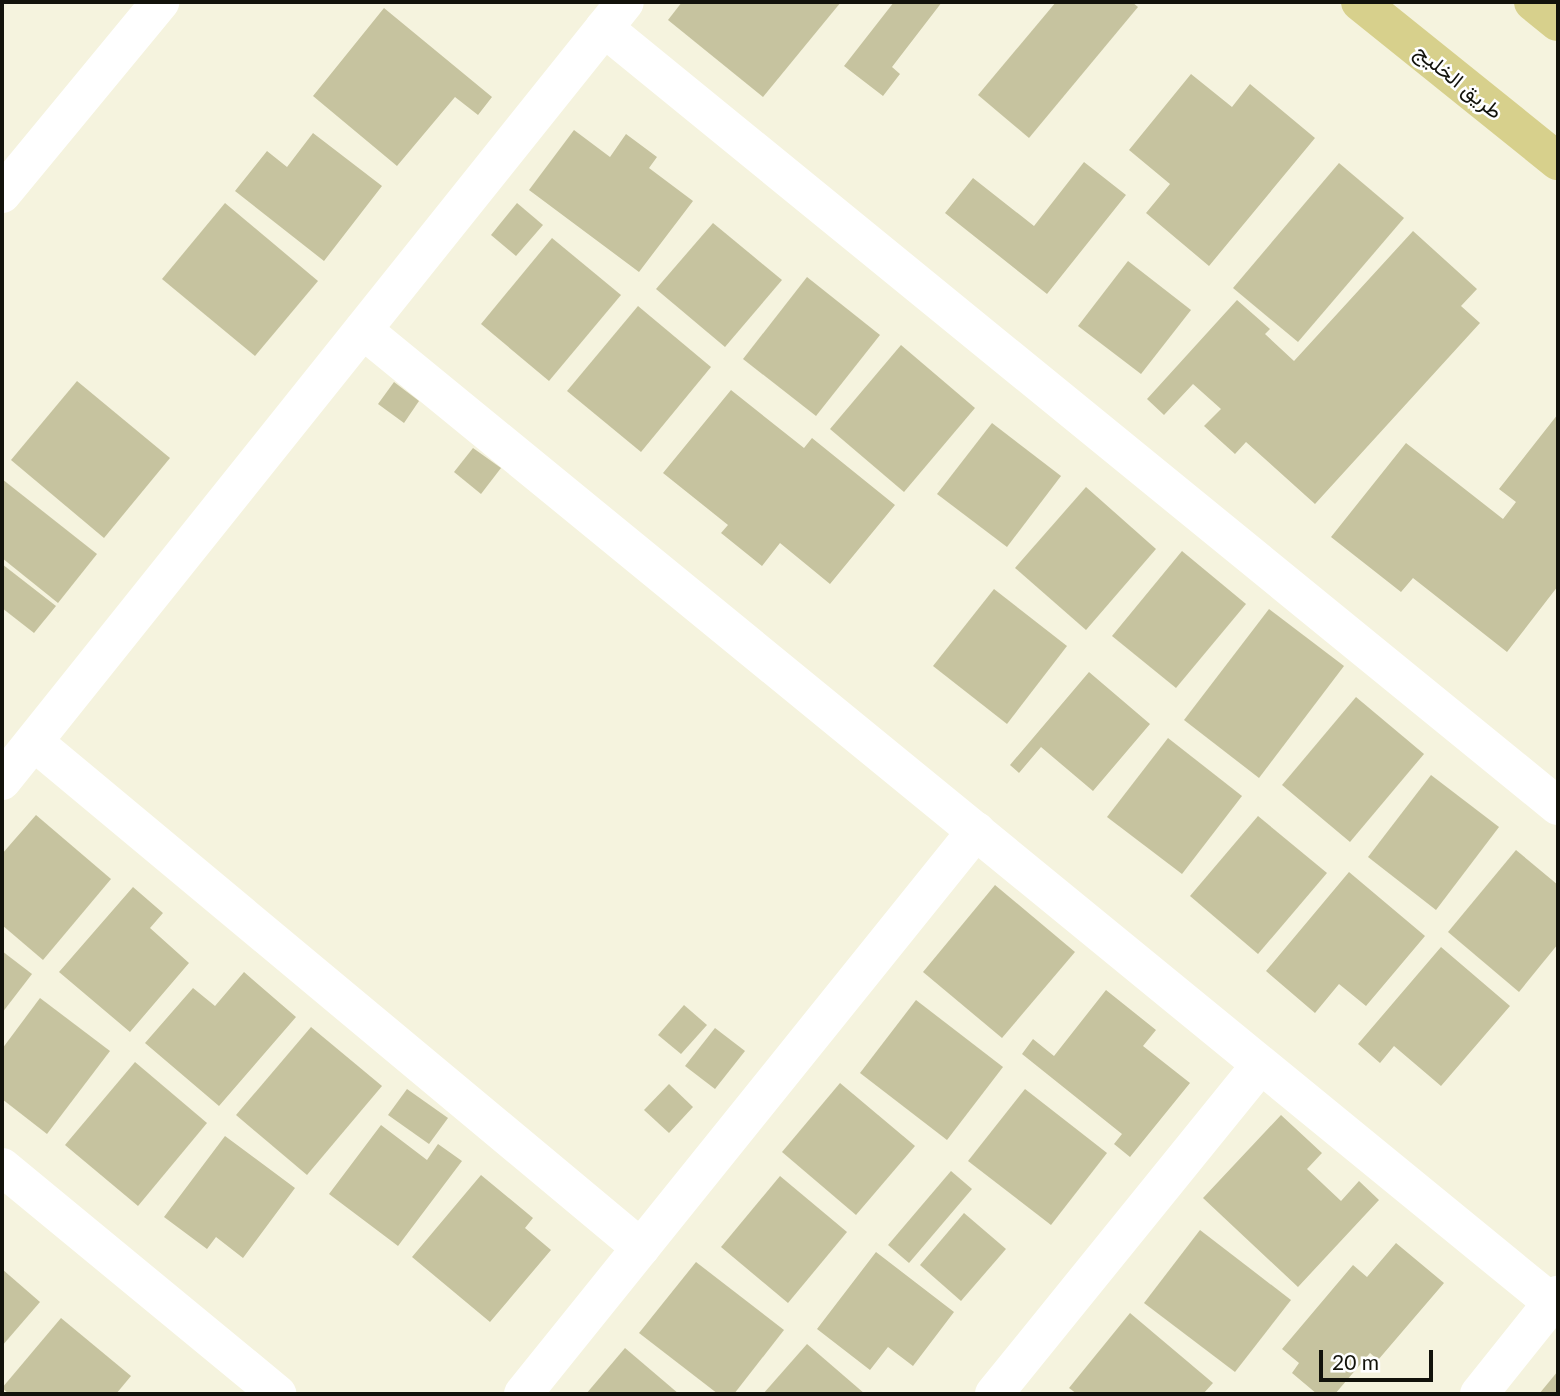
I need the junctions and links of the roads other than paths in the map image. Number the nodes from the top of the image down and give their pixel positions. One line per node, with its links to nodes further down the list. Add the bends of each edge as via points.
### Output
1 (160, 2): 7 (street)
2 (1360, 2): 6 (main road, طريق الخليج)
3 (1533, 2): 5 (main road)
4 (615, 15): 8 (street); 11 (street)
5 (1558, 22)
6 (1558, 161)
7 (2, 194)
8 (363, 330): 9 (street); 12 (street)
9 (34, 742): 10 (street); 15 (street)
10 (2, 781)
11 (1558, 806)
12 (976, 831): 13 (street); 15 (street)
13 (1260, 1065): 16 (street); 19 (street)
14 (2, 1167): 17 (street)
15 (641, 1248): 18 (street)
16 (1555, 1299): 20 (street)
17 (277, 1394)
18 (523, 1394)
19 (994, 1394)
20 (1479, 1394)

